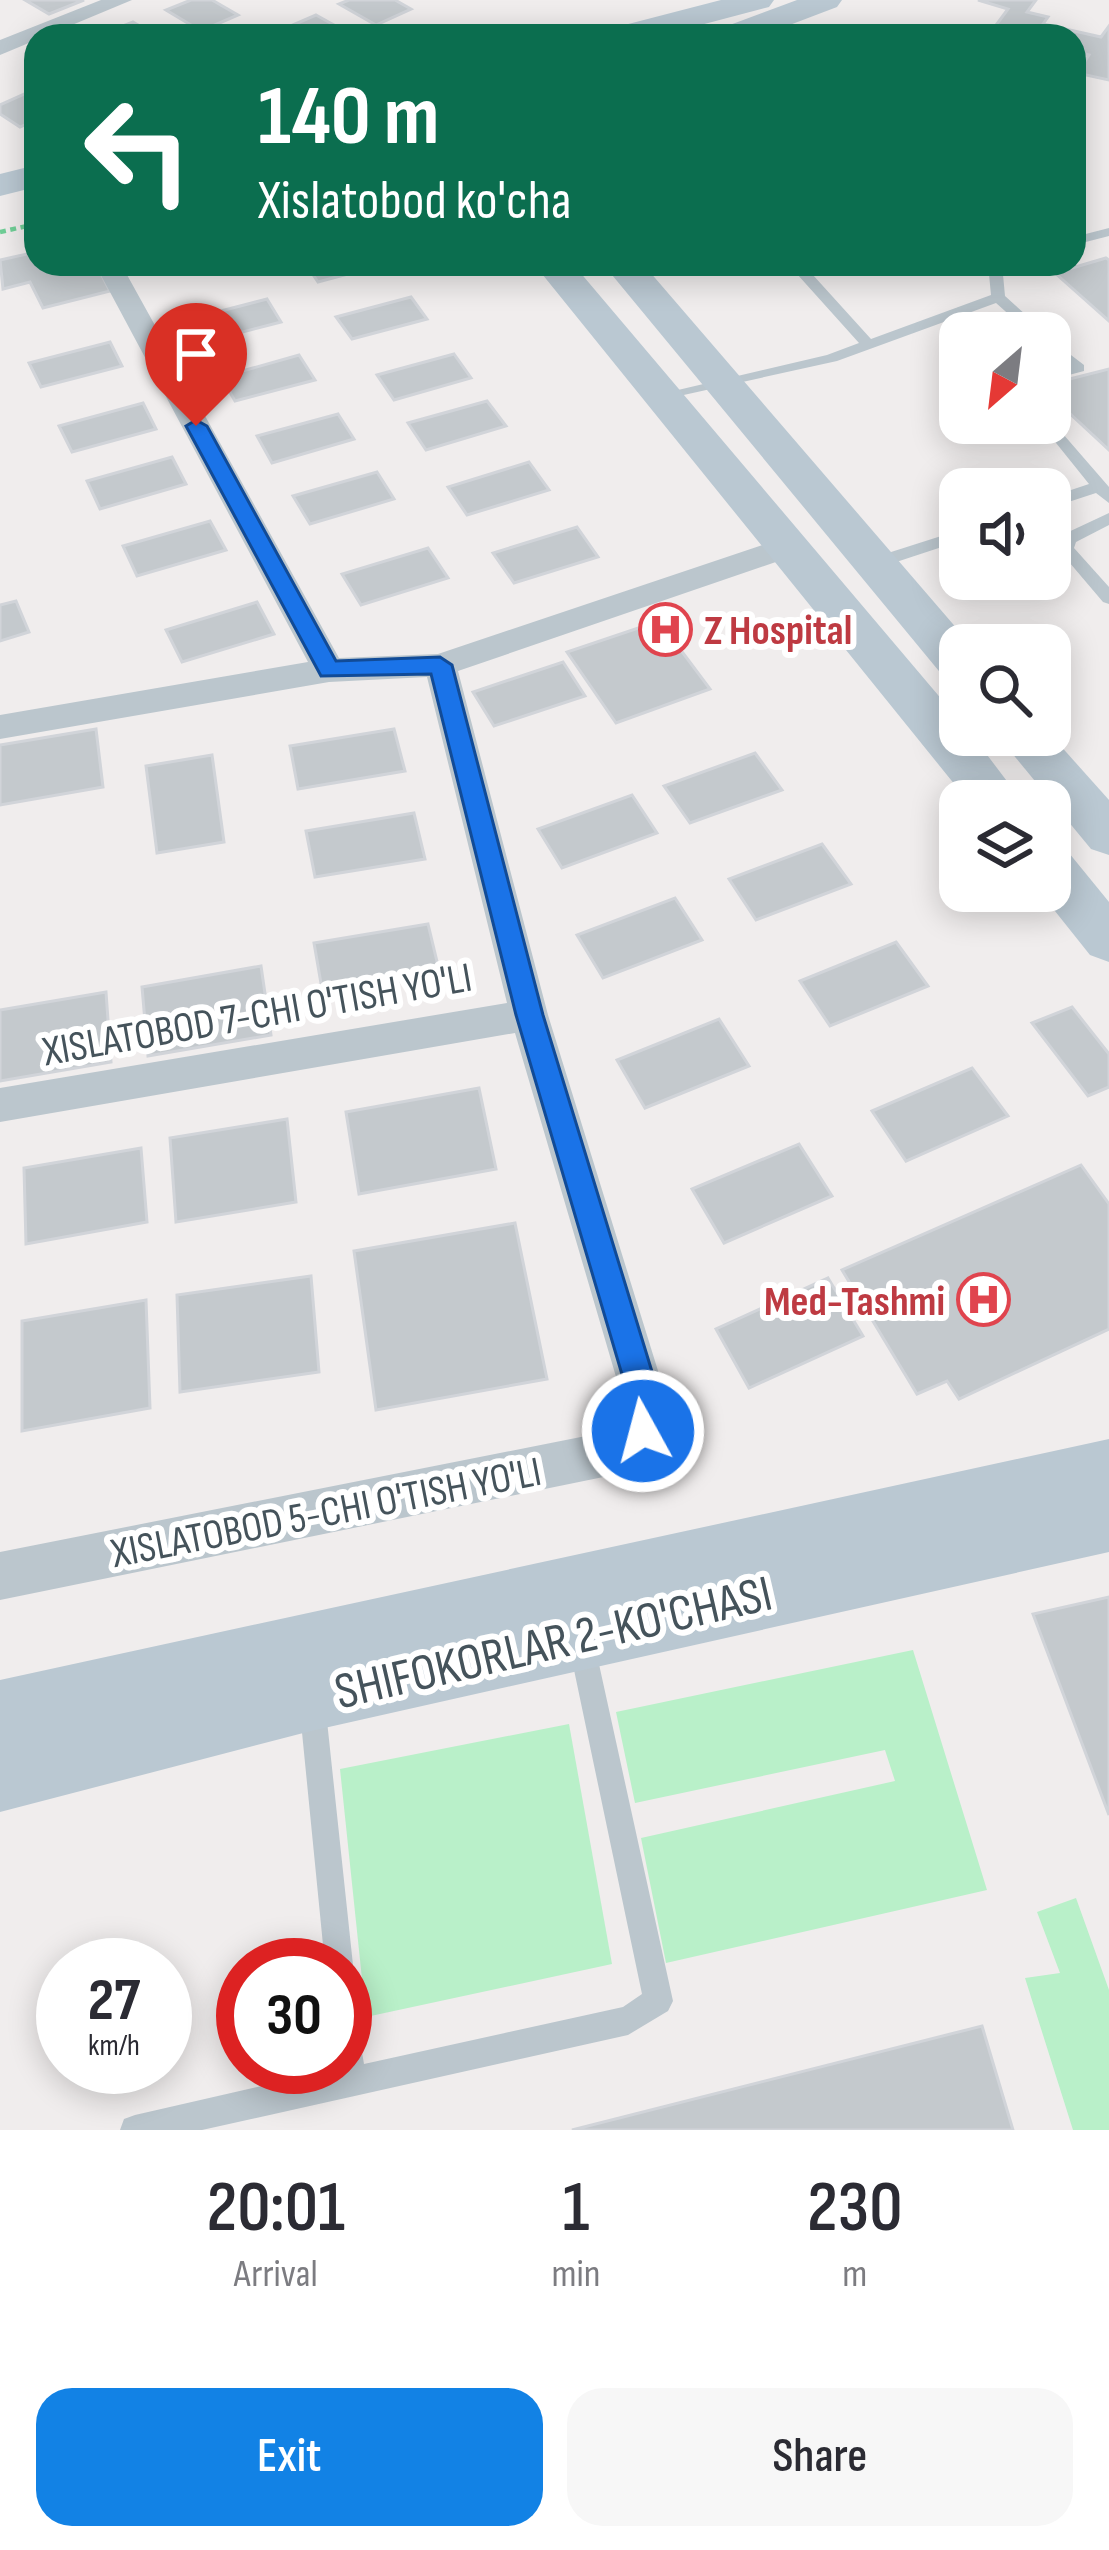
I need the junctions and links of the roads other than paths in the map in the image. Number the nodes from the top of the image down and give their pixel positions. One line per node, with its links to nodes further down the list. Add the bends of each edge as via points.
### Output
1 (121, 0): 4 (street)
2 (758, 0): 5 (main road)
3 (826, 0): 6 (main road)
4 (52, 24)
5 (667, 24)
6 (763, 24)
7 (115, 276): 27 (street)
8 (564, 276): 16 (main road)
9 (632, 276): 15 (main road)
10 (806, 276): 14 (lane)
11 (996, 276): 12 (lane)
12 (998, 297): 13 (lane); 14 (lane)
13 (1015, 312)
14 (867, 344): 15 (lane)
15 (720, 382): 16 (lane); 23 (main road)
16 (665, 397): 22 (main road)
17 (1065, 444): 18 (lane)
18 (1104, 492): 19 (lane)
19 (1071, 499)
20 (1109, 518): 24 (lane, via 1068,539 1066,549)
21 (939, 542): 23 (lane)
22 (791, 546): 26 (street); 30 (main road)
23 (872, 564): 25 (main road)
24 (1109, 598)
25 (939, 640)
26 (440, 665): 27 (street); 34 (street, XISLATOBOD 5-CHI O'TISH YO'LI)
27 (329, 670): 28 (street)
28 (0, 727)
29 (1040, 756): 31 (main road)
30 (980, 780)
31 (1109, 835)
32 (1071, 893): 33 (main road)
33 (1109, 940)
34 (530, 1015): 35 (street, XISLATOBOD 7-CHI O'TISH YO'LI); 38 (street, XISLATOBOD 5-CHI O'TISH YO'LI, via 641,1388 643,1431 622,1451)
35 (0, 1105)
36 (1109, 1472): 41 (main road, SHIFOKORLAR 2-KO'CHASI)
37 (1109, 1518): 39 (main road, SHIFOKORLAR 2-KO'CHASI)
38 (0, 1576)
39 (580, 1634): 40 (main road, SHIFOKORLAR 2-KO'CHASI); 44 (lane, via 658,2001 628,2020)
40 (311, 1695): 42 (main road, SHIFOKORLAR 2-KO'CHASI); 43 (lane)
41 (0, 1716)
42 (0, 1775)
43 (336, 1938)
44 (372, 2075)
45 (291, 2094): 46 (lane)
46 (135, 2130)

